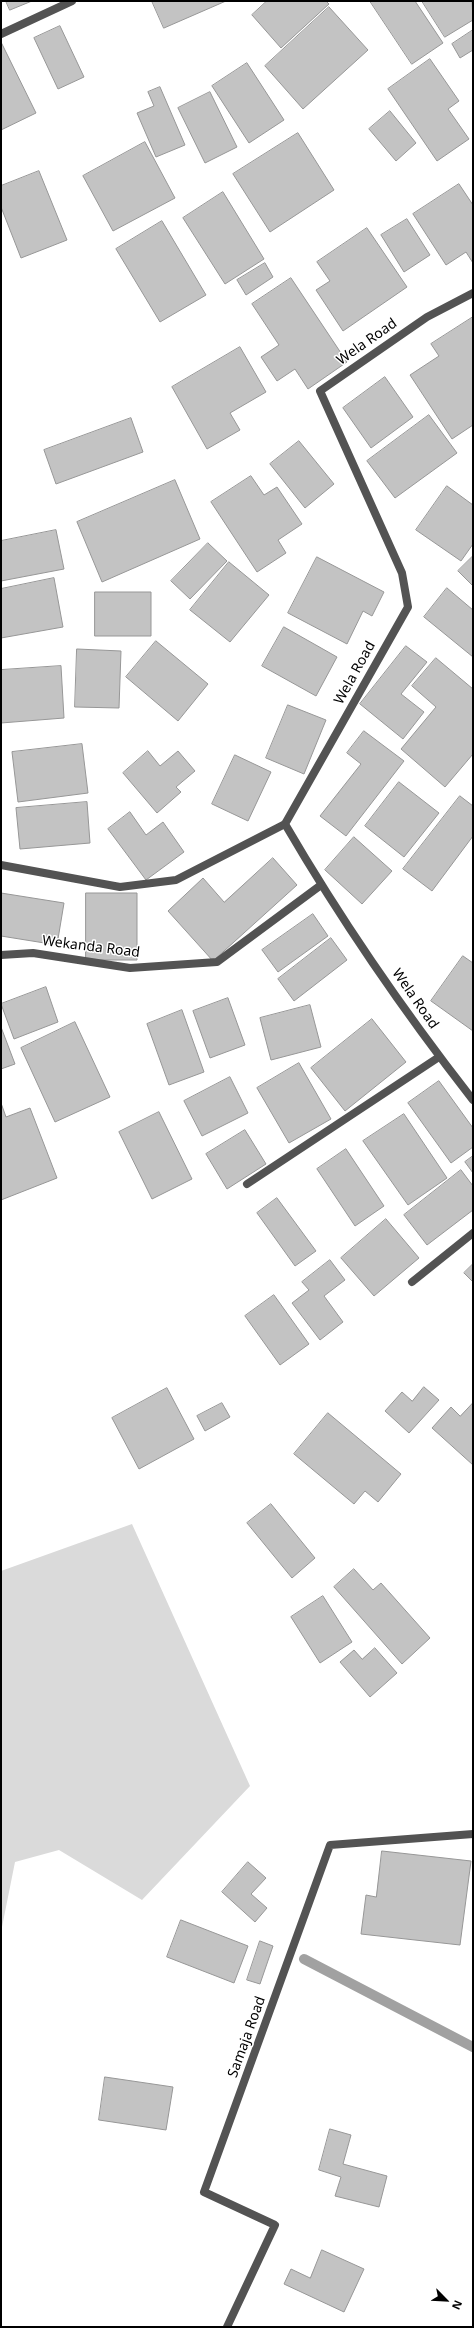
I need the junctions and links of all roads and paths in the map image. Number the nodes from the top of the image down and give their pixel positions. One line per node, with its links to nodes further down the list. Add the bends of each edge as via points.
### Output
1 (72, 1): 2 (street)
2 (1, 34)
3 (473, 293): 4 (street, Wela Road, via 427,317 320,391 402,573 408,607)
4 (285, 824): 5 (street, via 176,880 120,887); 6 (street, Wela Road)
5 (1, 865)
6 (321, 885): 7 (street, Wekanda Road, via 217,962 130,968 33,953); 8 (street, Wela Road)
7 (1, 956)
8 (439, 1057): 9 (street, Wela Road); 10 (street)
9 (473, 1100)
10 (247, 1184)
11 (473, 1233): 12 (street)
12 (412, 1282)
13 (473, 1834): 14 (street, Samaja Road, via 330,1845 204,2192 275,2225)
14 (227, 2327)

